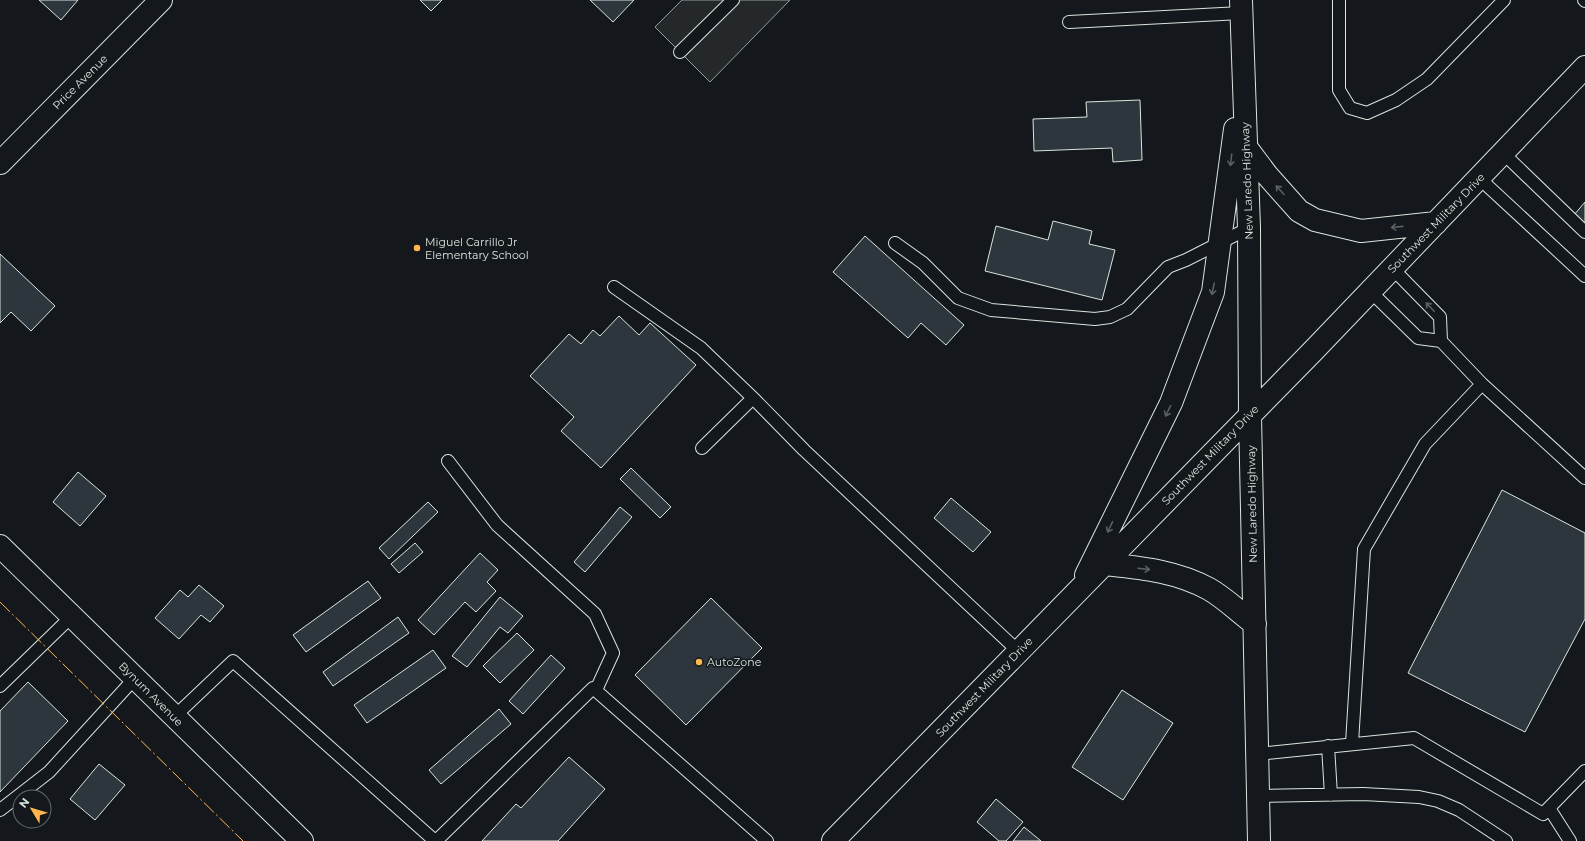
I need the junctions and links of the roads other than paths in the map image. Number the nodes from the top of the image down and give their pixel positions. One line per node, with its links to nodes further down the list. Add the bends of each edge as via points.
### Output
1 (161, 0): 12 (main road, Price Avenue)
2 (733, 0): 7 (lane)
3 (1339, 0): 4 (lane, via 1339,90 1350,108 1367,113 1396,100 1427,79)
4 (1504, 0)
5 (1241, 6): 6 (lane); 8 (main road, New Laredo Highway)
6 (1068, 22)
7 (680, 52)
8 (1244, 66): 10 (main road, New Laredo Highway); 18 (main road, one-way to 18)
9 (1585, 67): 11 (main road, Southwest Military Drive)
10 (1246, 147): 14 (main road, one-way to 10, via 1361,232 1315,220 1299,211); 15 (main road, New Laredo Highway)
11 (1503, 153): 13 (main road, Southwest Military Drive); 16 (lane)
12 (0, 163)
13 (1479, 178): 14 (main road, Southwest Military Drive); 20 (lane)
14 (1436, 223): 19 (main road, Southwest Military Drive)
15 (1249, 228): 18 (lane); 26 (main road, New Laredo Highway)
16 (1585, 232)
17 (895, 243): 18 (lane, via 922,263 958,298 991,310 1095,319 1110,317 1126,309 1168,267)
18 (1220, 243): 32 (main road, one-way to 32, via 1213,292 1171,403)
19 (1392, 268): 22 (main road, Southwest Military Drive); 23 (lane, one-way to 19, via 1440,317)
20 (1585, 276)
21 (614, 287): 25 (lane, via 701,348)
22 (1370, 291): 23 (lane, via 1418,338); 26 (main road, Southwest Military Drive)
23 (1441, 342): 24 (lane)
24 (1482, 384): 29 (lane); 40 (lane, via 1425,444 1364,550)
25 (753, 398): 27 (lane); 35 (lane, via 804,450)
26 (1250, 414): 31 (main road, Southwest Military Drive); 34 (main road, New Laredo Highway)
27 (702, 448)
28 (448, 461): 38 (lane, via 497,525 595,614 613,653)
29 (1585, 478)
30 (0, 546): 33 (main road, Bynum Avenue)
31 (1106, 564): 32 (main road, Southwest Military Drive); 34 (main road, one-way to 34, via 1163,571 1209,589)
32 (1077, 593): 35 (main road, Southwest Military Drive)
33 (72, 616): 36 (main road, Bynum Avenue); 37 (lane)
34 (1255, 624): 42 (main road, New Laredo Highway)
35 (1018, 651): 51 (main road, Southwest Military Drive)
36 (135, 678): 39 (main road, Bynum Avenue); 47 (lane, via 49,772)
37 (0, 686)
38 (596, 690): 49 (lane, via 593,688); 50 (lane)
39 (174, 717): 48 (main road, Bynum Avenue); 49 (lane, via 233,661)
40 (1352, 743): 41 (lane); 46 (lane, via 1414,738 1543,814)
41 (1328, 746): 42 (lane); 44 (lane)
42 (1258, 754): 45 (main road, New Laredo Highway)
43 (1585, 771): 46 (lane)
44 (1331, 795): 45 (lane); 53 (lane, via 1411,797 1438,801 1459,810)
45 (1259, 796): 52 (main road, New Laredo Highway)
46 (1549, 808): 54 (lane)
47 (0, 810)
48 (302, 841)
49 (435, 841)
50 (768, 841)
51 (833, 841)
52 (1260, 841)
53 (1506, 841)
54 (1570, 841)

